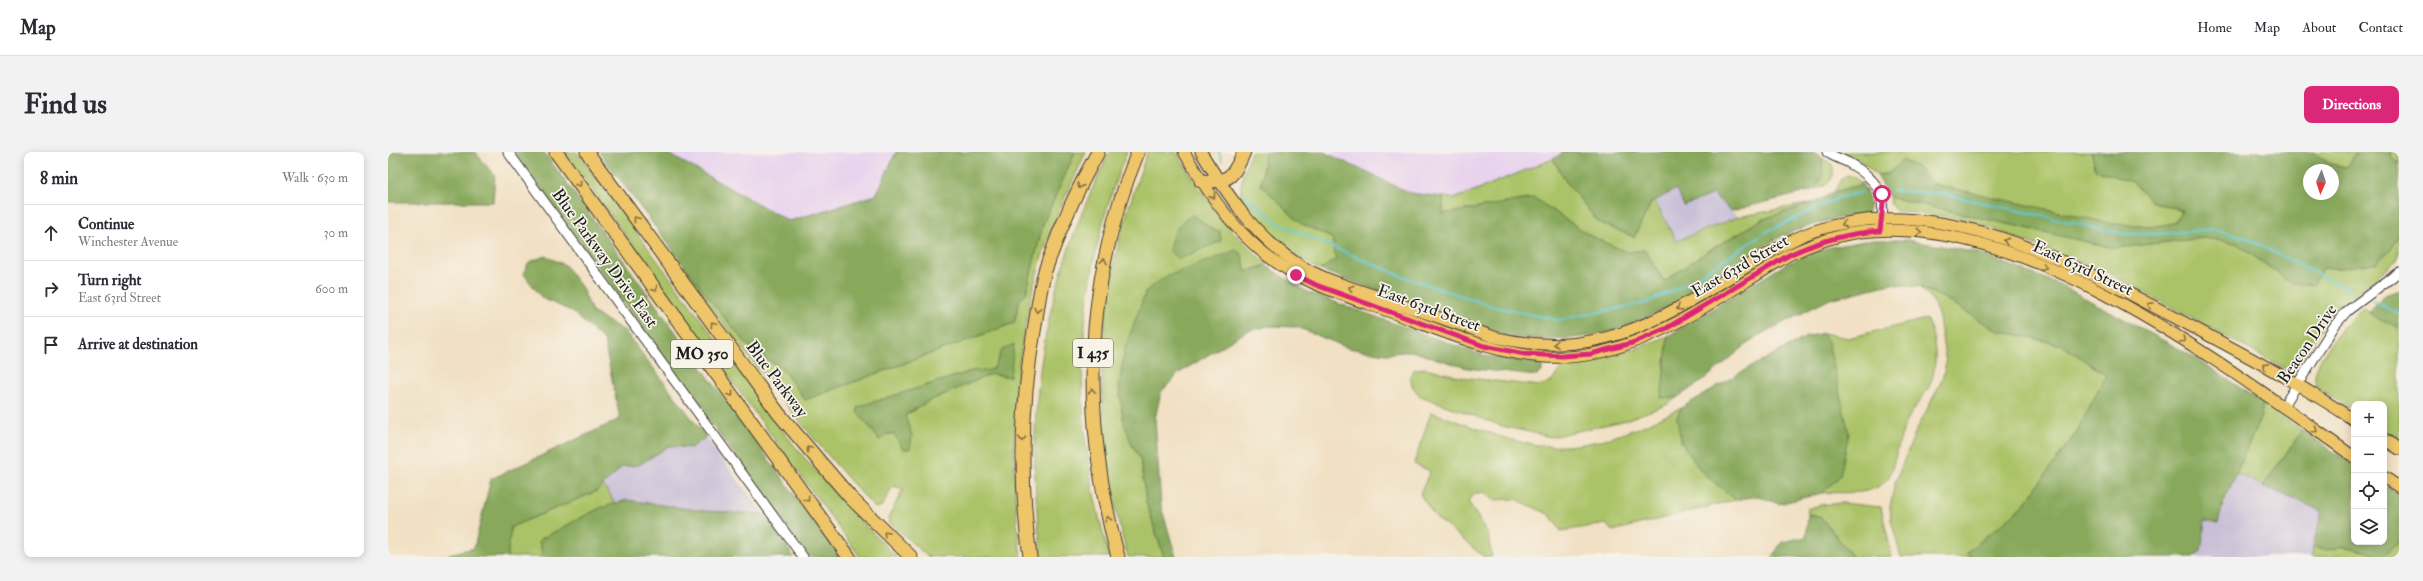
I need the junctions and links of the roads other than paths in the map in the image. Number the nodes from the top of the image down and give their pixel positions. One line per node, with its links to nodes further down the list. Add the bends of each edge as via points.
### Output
1 (508, 152): 23 (street, Blue Parkway Drive East)
2 (556, 152): 24 (highway, MO 350, one-way to 24)
3 (587, 152): 25 (highway, Blue Parkway / MO 350, one-way to 3, via 850,497 779,414)
4 (1098, 152): 26 (highway, one-way to 26, via 1082,181 1045,272 1030,350 1022,454 1025,520)
5 (1138, 152): 27 (highway, I 435, one-way to 5, via 1098,469 1092,373 1098,286 1122,191)
6 (1184, 152): 10 (main road, East 63rd Street)
7 (1201, 152): 11 (main road, East 63rd Street)
8 (1244, 152): 11 (highway, via 1229,177)
9 (1827, 152): 12 (street, via 1864,173 1876,186 1882,194)
10 (1201, 181): 11 (highway); 13 (main road, East 63rd Street, one-way to 13, via 1258,249 1296,275 1316,285 1484,346 1525,354 1591,354 1632,343 1667,328 1789,255 1829,239)
11 (1219, 182): 12 (main road, East 63rd Street, one-way to 11, via 1837,225 1797,238 1686,304 1630,332 1589,342 1541,345 1494,337 1332,281 1314,272 1295,262 1266,239 1244,216)
12 (1882, 218): 13 (street); 15 (main road, East 63rd Street, one-way to 12, via 2145,302 2072,266 2024,246 1961,228 1922,221)
13 (1880, 231): 16 (main road, East 63rd Street, one-way to 16, via 1926,233 1970,241 2026,259 2094,288 2203,352)
14 (2399, 272): 15 (street, Beacon Drive, via 2347,311)
15 (2299, 384): 16 (street, Beacon Drive); 17 (main road, East 63rd Street)
16 (2283, 408): 20 (main road, East 63rd Street, one-way to 20)
17 (2351, 418)
18 (2387, 441): 19 (main road)
19 (2399, 449)
20 (2351, 455)
21 (2387, 479): 22 (main road)
22 (2399, 487)
23 (803, 557)
24 (849, 557)
25 (911, 557)
26 (1030, 557)
27 (1118, 557)

